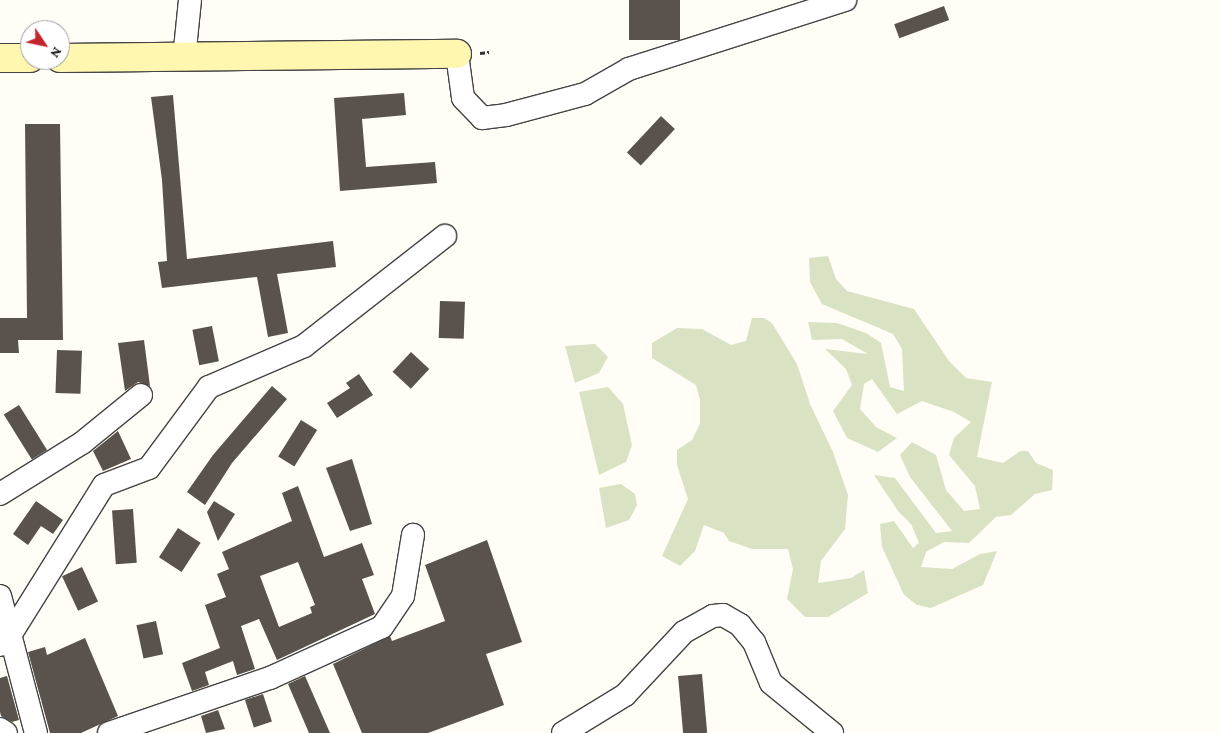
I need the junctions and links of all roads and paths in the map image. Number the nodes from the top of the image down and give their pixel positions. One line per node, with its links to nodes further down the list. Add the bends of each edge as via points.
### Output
1 (190, 0): 7 (street)
2 (845, 0): 3 (street, via 629,68 585,94 506,115 482,118 463,98)
3 (457, 54): 7 (main road)
4 (0, 58): 5 (main road)
5 (20, 58)
6 (70, 58): 7 (main road)
7 (184, 59)
8 (445, 236): 13 (street, via 304,346 209,387 149,468 104,485)
9 (141, 395): 10 (street, via 82,443)
10 (0, 494)
11 (413, 535): 17 (street, via 403,596 382,627 270,678)
12 (0, 596): 13 (street)
13 (5, 641): 16 (street)
14 (0, 729): 15 (street)
15 (6, 733)
16 (36, 733)
17 (109, 733)
18 (563, 733): 19 (street, via 625,695 684,632 713,616 724,615 740,625 754,642 771,683)
19 (832, 733)

